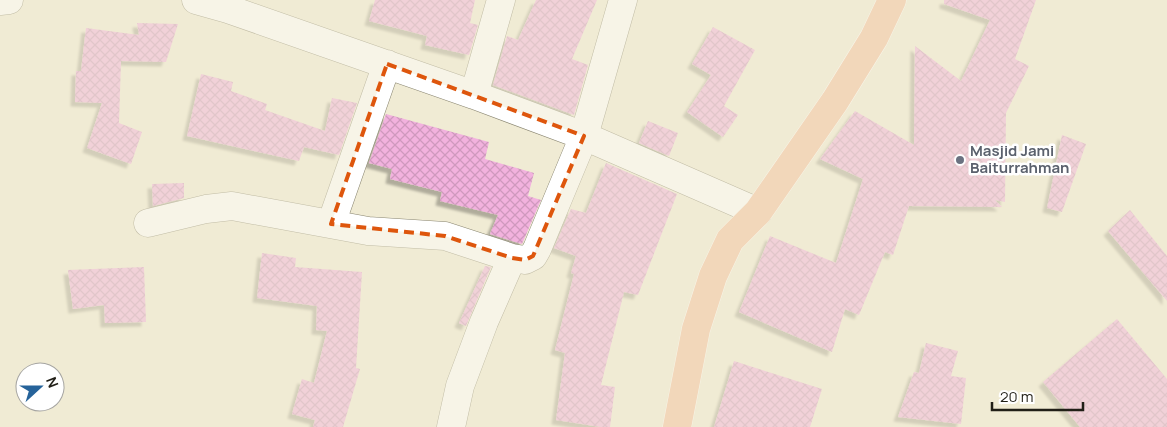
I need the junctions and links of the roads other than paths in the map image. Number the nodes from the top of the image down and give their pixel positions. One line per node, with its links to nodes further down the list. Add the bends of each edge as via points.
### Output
1 (9, 0): 6 (street)
2 (196, 0): 7 (street)
3 (500, 0): 8 (street)
4 (623, 0): 9 (street)
5 (892, 0): 10 (main road, via 874,38 835,101)
6 (0, 2)
7 (387, 64): 8 (street); 12 (street)
8 (474, 95): 9 (street)
9 (584, 136): 10 (street); 13 (street, via 533,256 525,260)
10 (758, 212): 15 (main road, via 730,240 713,276 696,329)
11 (148, 223): 12 (street, via 232,206)
12 (331, 224): 13 (street, via 445,236)
13 (512, 258): 14 (street, via 460,386)
14 (451, 427)
15 (677, 427)

